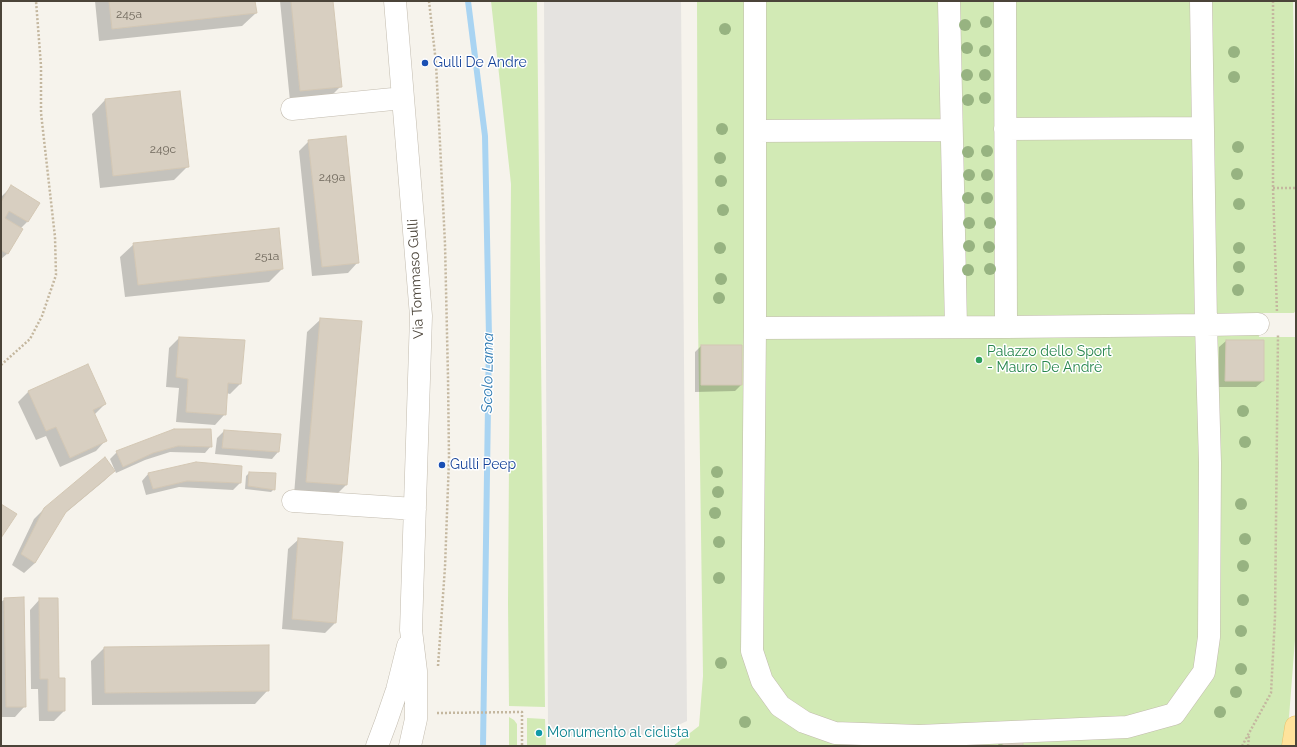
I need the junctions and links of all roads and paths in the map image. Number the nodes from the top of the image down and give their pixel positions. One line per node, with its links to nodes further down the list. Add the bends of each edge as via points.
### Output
1 (36, 1): 21 (path, via 41,66 41,113 55,236 56,275 42,316 30,339)
2 (395, 1): 8 (street, Via Tommaso Gulli)
3 (755, 1): 13 (street)
4 (949, 1): 12 (street)
5 (1005, 1): 11 (street)
6 (1201, 1): 10 (street)
7 (1273, 1): 14 (path)
8 (403, 98): 9 (street); 23 (street, Via Tommaso Gulli, via 421,316)
9 (292, 109)
10 (1203, 128): 11 (street); 17 (street)
11 (1005, 129): 19 (street)
12 (951, 130): 13 (street); 18 (street)
13 (755, 131): 20 (street)
14 (1273, 188): 15 (path); 16 (path)
15 (1296, 188)
16 (1271, 324): 17 (street); 27 (path, via 1275,617 1271,693)
17 (1206, 325): 19 (street); 20 (street, via 1210,463 1210,637 1204,672 1174,714 1127,727 919,736 835,733 804,722 780,706 762,681 752,651)
18 (956, 327): 19 (street); 20 (street)
19 (1006, 327)
20 (755, 328)
21 (1, 365)
22 (293, 501): 23 (street)
23 (415, 509): 24 (street, Via Tommaso Gulli)
24 (411, 630): 28 (street, Via Tommaso Gulli, via 397,690); 29 (street, Via Tommaso Gulli, via 416,671 416,719)
25 (435, 713): 30 (path, via 522,712)
26 (1296, 727): 33 (main road)
27 (1249, 733): 31 (path); 32 (path)
28 (377, 746)
29 (410, 746)
30 (522, 746)
31 (1242, 746)
32 (1248, 746)
33 (1293, 746)

